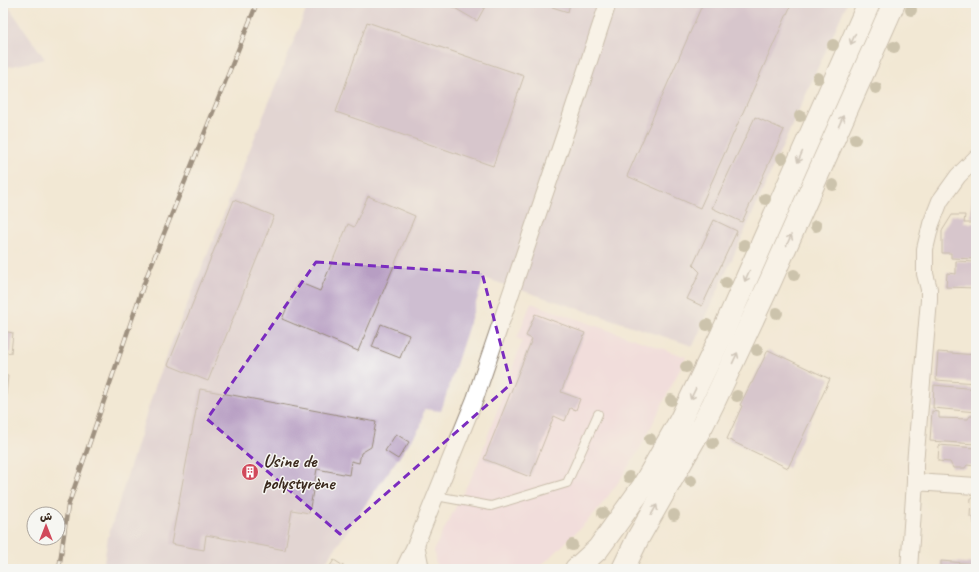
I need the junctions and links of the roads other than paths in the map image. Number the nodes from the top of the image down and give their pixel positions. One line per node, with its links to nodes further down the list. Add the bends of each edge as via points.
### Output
1 (608, 3): 8 (street, via 475,399)
2 (869, 3): 13 (main road, one-way to 13, via 722,334 680,421 642,488 598,549)
3 (894, 3): 9 (main road, one-way to 3, via 713,404)
4 (976, 158): 6 (street, via 940,200 930,224 925,249 929,300)
5 (598, 414): 8 (lane, via 567,483 491,506)
6 (915, 482): 7 (street); 16 (street)
7 (976, 486)
8 (436, 496): 10 (street)
9 (638, 538): 14 (main road); 15 (main road)
10 (416, 544): 11 (street); 12 (street)
11 (404, 569)
12 (421, 569)
13 (576, 569)
14 (623, 569)
15 (632, 569)
16 (909, 569)

